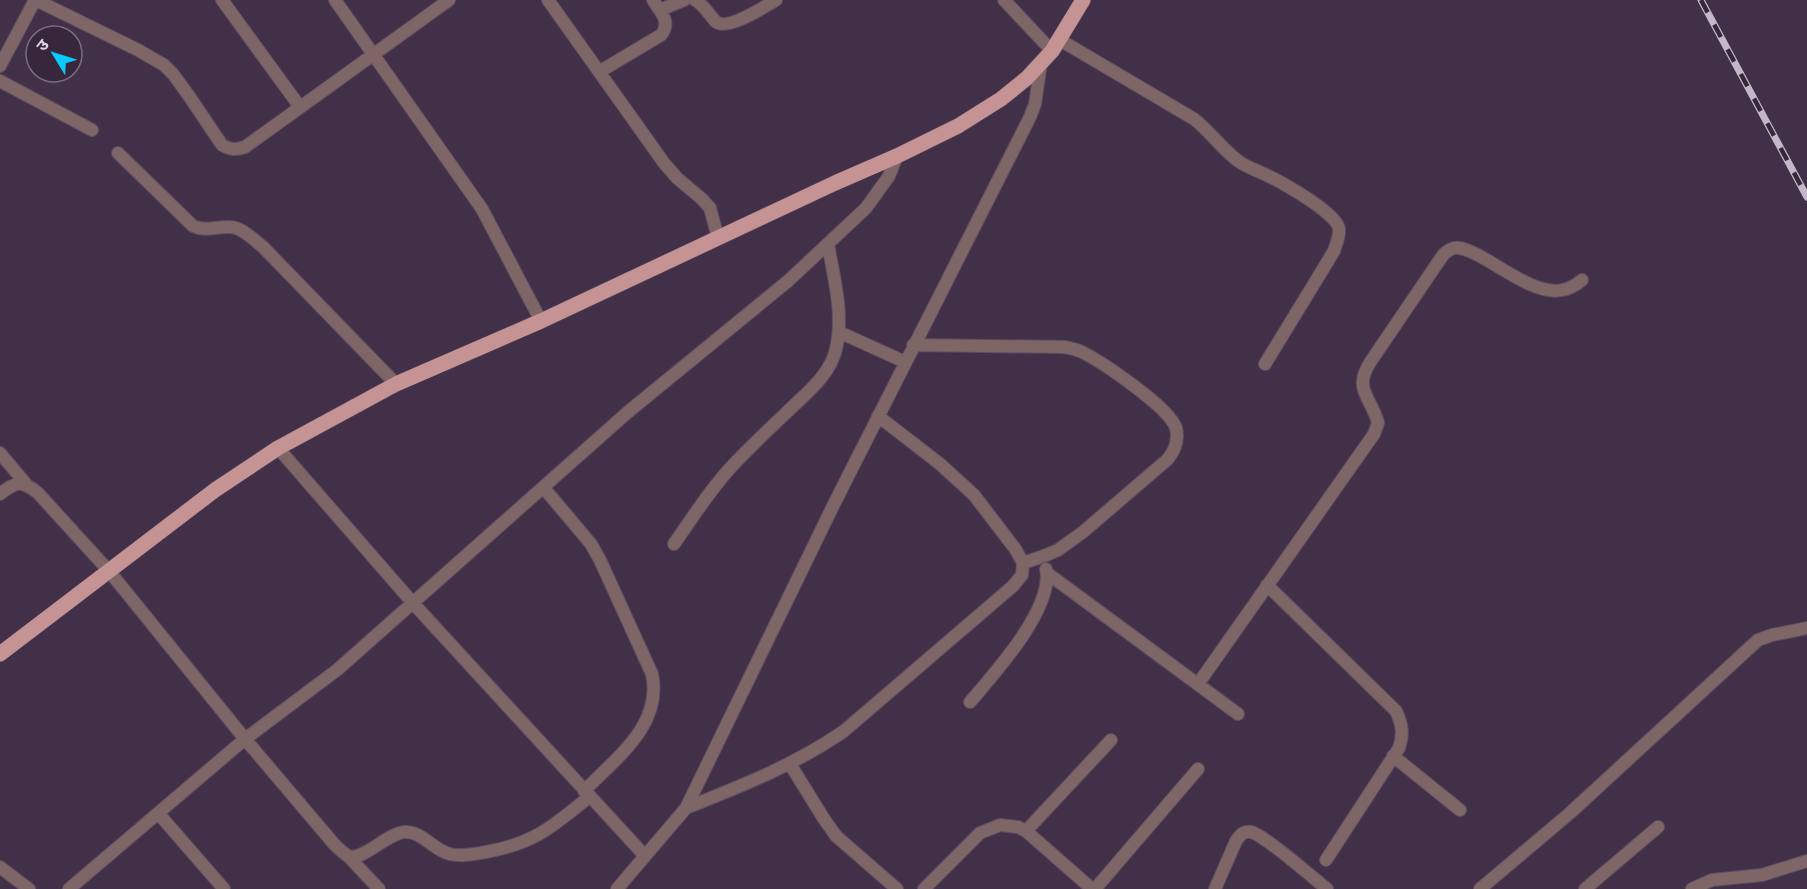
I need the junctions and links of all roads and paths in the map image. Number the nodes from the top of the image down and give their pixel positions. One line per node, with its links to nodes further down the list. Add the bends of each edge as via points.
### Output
1 (35, 0): 15 (street); 18 (street, via 164,65 228,149 245,147)
2 (222, 0): 18 (street)
3 (335, 0): 13 (street)
4 (449, 0): 13 (street)
5 (549, 0): 16 (street)
6 (684, 0): 11 (street)
7 (695, 0): 8 (street, via 721,24 729,24)
8 (776, 0)
9 (1004, 0): 12 (street)
10 (1083, 0): 12 (main road)
11 (656, 5): 16 (street, via 667,24 661,35)
12 (1056, 45): 14 (main road); 29 (street, via 1194,119 1232,157 1315,203 1336,220 1340,227 1334,251)
13 (374, 54): 18 (street); 25 (street, via 482,209)
14 (1041, 63): 21 (main road, via 1001,99 958,126); 27 (street, via 1035,104)
15 (0, 66)
16 (599, 72): 22 (street, via 670,171 710,208)
17 (0, 81): 19 (street)
18 (300, 107)
19 (92, 130)
20 (118, 153): 30 (street, via 193,226 234,227 245,233)
21 (897, 156): 22 (main road); 23 (street, via 889,176 866,208)
22 (718, 238): 25 (main road)
23 (828, 244): 26 (street); 35 (street)
24 (1582, 280): 42 (street, via 1571,288 1549,290 1463,249 1453,248 1443,255 1363,376 1362,386 1378,423 1374,434)
25 (541, 321): 30 (main road)
26 (839, 332): 28 (street); 37 (street, via 836,350 824,374 733,464)
27 (913, 345): 28 (street); 38 (street, via 1074,349 1120,377 1161,407 1172,420 1177,440 1168,459 1083,532)
28 (905, 362): 31 (street)
29 (1265, 364)
30 (396, 384): 32 (main road)
31 (878, 416): 39 (street, via 974,495); 55 (street)
32 (278, 448): 40 (main road, via 215,490); 43 (street)
33 (0, 453): 34 (street)
34 (26, 484): 36 (street, via 17,483); 40 (street)
35 (543, 487): 43 (street); 54 (street, via 600,560 654,685 652,707 642,729)
36 (0, 494)
37 (674, 544)
38 (1044, 556): 39 (street); 41 (street)
39 (1023, 563): 52 (street, via 1022,575 1013,586 844,731)
40 (109, 571): 45 (main road); 49 (street)
41 (1047, 573): 46 (street); 47 (street, via 1046,589 1031,621)
42 (1267, 585): 46 (street); 51 (street, via 1396,711 1402,738)
43 (412, 602): 49 (street, via 337,669); 54 (street)
44 (1807, 628): 76 (street, via 1758,640 1570,813)
45 (0, 654)
46 (1198, 684): 48 (street)
47 (970, 702)
48 (1238, 714)
49 (245, 739): 57 (street); 61 (street)
50 (1111, 741): 59 (street)
51 (1393, 756): 56 (street); 62 (street)
52 (790, 764): 55 (street); 71 (street, via 836,836)
53 (1198, 769): 73 (street)
54 (587, 794): 60 (street); 61 (street, via 551,827 505,848 470,855 448,854 407,832)
55 (686, 808): 60 (street)
56 (1460, 810)
57 (158, 813): 67 (street); 68 (street)
58 (1658, 827): 77 (street)
59 (1026, 831): 72 (street, via 1010,825 985,830); 73 (street)
60 (645, 856): 70 (street)
61 (349, 857): 69 (street)
62 (1326, 860)
63 (1807, 861): 65 (street)
64 (0, 867): 66 (street)
65 (1715, 885): 78 (street)
66 (29, 889)
67 (69, 889)
68 (224, 889)
69 (379, 889)
70 (617, 889)
71 (897, 889)
72 (924, 889)
73 (1093, 889)
74 (1215, 889): 75 (street, via 1236,841 1247,831 1267,841)
75 (1326, 889)
76 (1480, 889)
77 (1585, 889)
78 (1692, 889)

